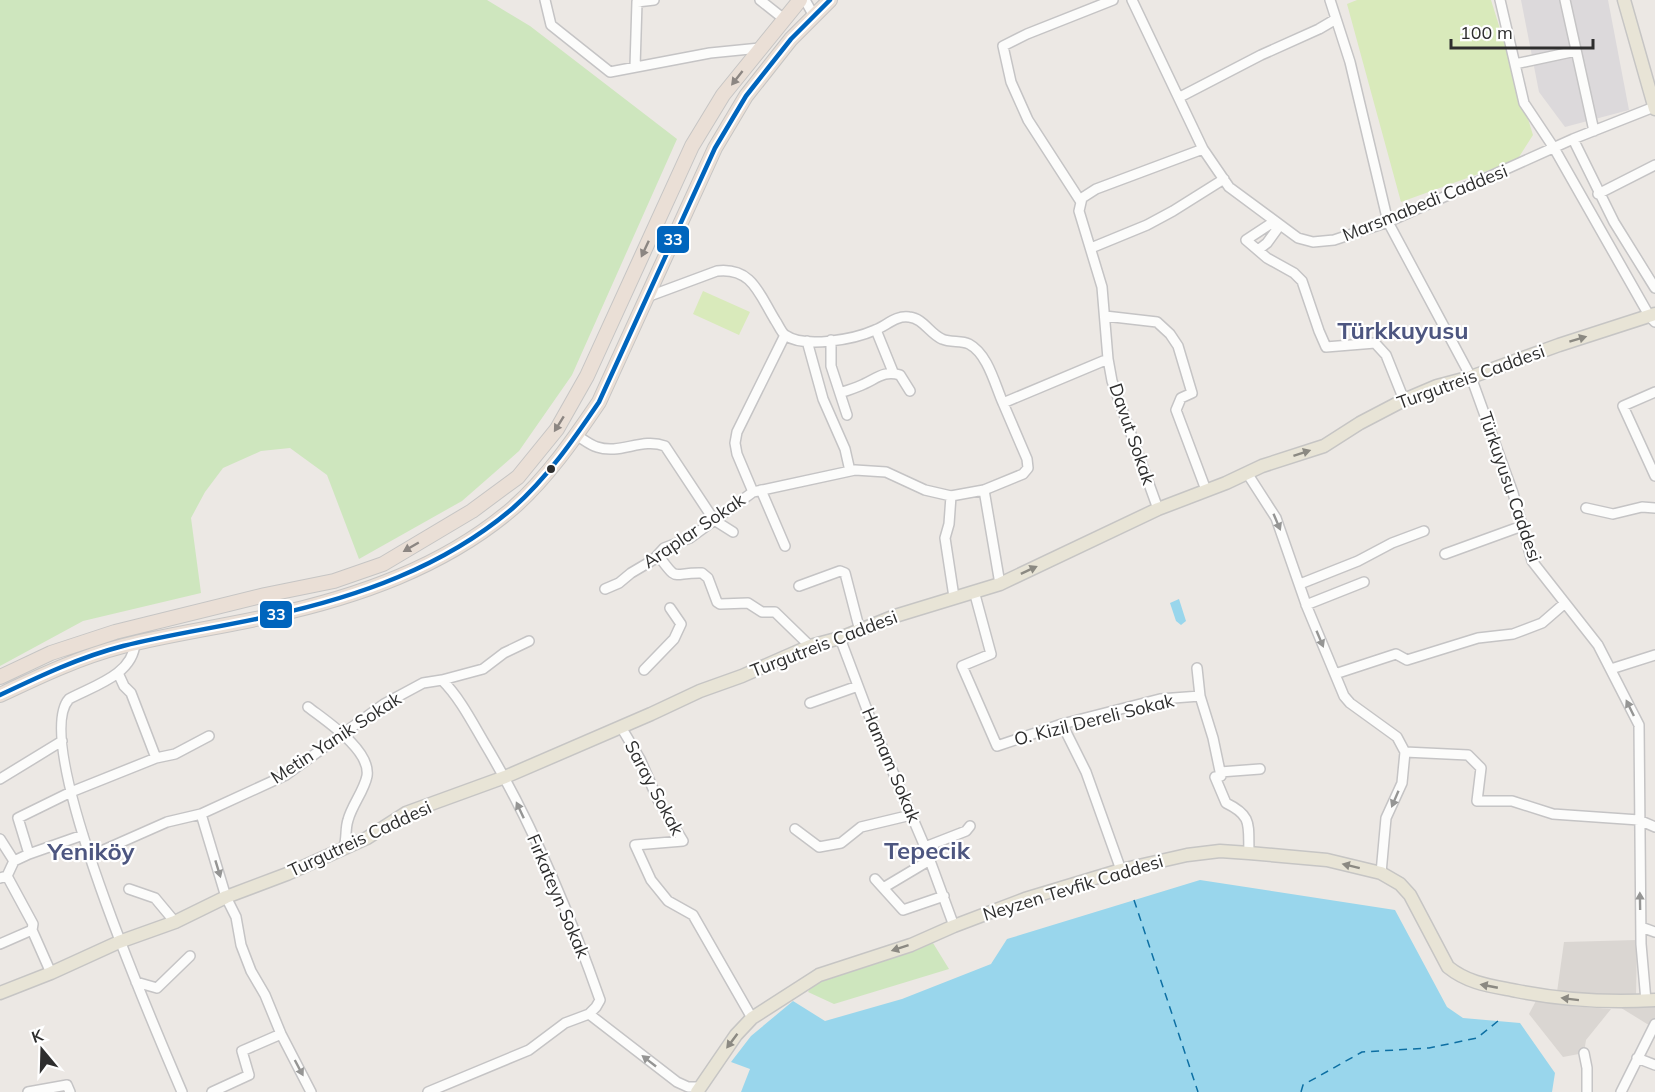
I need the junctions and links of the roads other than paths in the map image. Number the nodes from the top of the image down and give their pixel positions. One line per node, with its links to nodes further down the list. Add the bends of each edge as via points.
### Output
1 (545, 0): 19 (street, via 551,26 610,72)
2 (654, 0): 19 (street, via 637,2)
3 (760, 0): 14 (street)
4 (800, 0): 14 (highway)
5 (805, 0): 13 (street)
6 (830, 0): 13 (highway)
7 (1113, 0): 29 (street, via 1004,46 1011,82 1028,120)
8 (1132, 0): 20 (street, Marsmabedi Caddesi)
9 (1330, 0): 15 (street, Türkuyusu Caddesi)
10 (1500, 0): 18 (street)
11 (1565, 0): 17 (street)
12 (1624, 0): 21 (main road)
13 (814, 16): 35 (highway, via 746,96 715,148)
14 (784, 19): 16 (highway)
15 (1336, 19): 20 (street); 30 (street, Türkuyusu Caddesi)
16 (760, 48): 19 (street); 90 (highway, one-way to 90, via 723,95 692,146 587,376 557,429 519,477 472,511 383,564 334,581 115,632 51,653)
17 (1576, 51): 18 (street); 22 (street)
18 (1515, 64): 24 (street, via 1524,103)
19 (635, 67)
20 (1180, 97): 25 (street, Marsmabedi Caddesi)
21 (1655, 108): 22 (street, Marsmabedi Caddesi)
22 (1594, 131): 23 (street, Marsmabedi Caddesi)
23 (1573, 139): 24 (street, Marsmabedi Caddesi); 28 (street)
24 (1554, 148): 30 (street, Marsmabedi Caddesi); 37 (street)
25 (1203, 149): 27 (street, Marsmabedi Caddesi); 29 (street, via 1096,189)
26 (1655, 165): 28 (street)
27 (1224, 179): 31 (street, Marsmabedi Caddesi, via 1229,187); 32 (street, via 1173,212)
28 (1598, 194): 34 (street)
29 (1081, 202): 32 (street, via 1079,210)
30 (1388, 222): 31 (street, Marsmabedi Caddesi, via 1334,240 1313,242 1298,238); 44 (street, Türkuyusu Caddesi)
31 (1278, 223): 33 (street, via 1267,243); 33 (street, via 1246,240)
32 (1090, 248): 36 (street, via 1102,287)
33 (1258, 250): 48 (street, via 1302,281 1326,347 1375,343 1386,355)
34 (1655, 288)
35 (647, 297): 39 (street, via 717,271 739,272 749,278); 51 (highway, via 598,402)
36 (1105, 316): 42 (street); 56 (street, via 1157,322 1178,346 1192,393 1181,398 1176,410)
37 (1653, 318): 44 (main road, Turgutreis Caddesi, one-way to 37, via 1558,345)
38 (876, 330): 40 (street); 43 (street); 49 (street, via 896,319 912,317 945,341 969,344 982,354)
39 (785, 335): 41 (street); 57 (street, via 735,443)
40 (831, 340): 41 (street); 47 (street, via 831,366)
41 (807, 341): 52 (street, via 823,399 845,449)
42 (1108, 359): 49 (street); 61 (street, Davut Sokak, via 1112,381)
43 (893, 372): 45 (street, via 900,375); 47 (street)
44 (1471, 377): 48 (main road, Turgutreis Caddesi); 63 (street, Türkuyusu Caddesi)
45 (910, 391)
46 (1655, 392): 54 (street, via 1623,406)
47 (840, 393): 50 (street)
48 (1404, 400): 53 (main road, Turgutreis Caddesi, one-way to 48, via 1324,446)
49 (1003, 403): 55 (street, Araplar Sokak, via 1028,468 1023,474)
50 (847, 415)
51 (576, 435): 62 (street, via 597,447 610,449 646,442 664,446); 82 (highway, via 514,507 452,550 387,583 271,616)
52 (850, 471): 57 (street, Araplar Sokak); 58 (street, Araplar Sokak, via 886,472 925,490)
53 (1247, 473): 56 (main road, Turgutreis Caddesi); 71 (street, one-way to 71, via 1276,518)
54 (1655, 476)
55 (984, 490): 58 (street, Araplar Sokak); 70 (street)
56 (1206, 490): 61 (main road, Turgutreis Caddesi)
57 (757, 491): 62 (street, Araplar Sokak); 66 (street)
58 (951, 496): 75 (street, via 945,538)
59 (1586, 508): 60 (street, via 1613,514)
60 (1655, 508)
61 (1158, 509): 70 (main road, Turgutreis Caddesi, one-way to 61)
62 (714, 520): 65 (street); 68 (street, Araplar Sokak)
63 (1522, 526): 67 (street); 76 (street, Türkuyusu Caddesi, via 1532,561)
64 (1424, 531): 71 (street)
65 (733, 532)
66 (785, 546)
67 (1445, 554)
68 (658, 555): 73 (street, Araplar Sokak); 83 (street, via 676,576 702,573 720,604 748,603 762,612 775,612)
69 (1364, 582): 77 (street)
70 (1000, 584): 74 (main road, Turgutreis Caddesi)
71 (1300, 584): 77 (street)
72 (799, 586): 79 (street, via 840,571 845,573)
73 (605, 589)
74 (974, 591): 75 (main road, Turgutreis Caddesi); 97 (street, O. Kizil Dereli Sokak, via 991,654 962,666 997,746)
75 (954, 597): 79 (main road, Turgutreis Caddesi)
76 (1565, 603): 86 (street, Türkuyusu Caddesi, via 1598,645); 89 (street, via 1542,623 1513,634 1478,638 1407,660 1396,654)
77 (1306, 605): 89 (street, one-way to 89)
78 (670, 608): 87 (street, via 681,624 674,639)
79 (860, 631): 80 (main road, Turgutreis Caddesi)
80 (840, 638): 83 (main road, Turgutreis Caddesi); 92 (street, Hamam Sokak)
81 (529, 641): 91 (street, Metin Yanik Sokak, via 504,652 483,669)
82 (135, 643): 88 (street, via 135,654); 93 (highway, via 58,667)
83 (810, 646): 98 (main road, Turgutreis Caddesi)
84 (1655, 655): 86 (street)
85 (1197, 668): 94 (street)
86 (1611, 669): 111 (street, Türkuyusu Caddesi, one-way to 86, via 1638,725)
87 (644, 670)
88 (118, 673): 101 (street, via 63,705); 103 (street, via 131,693)
89 (1335, 674): 102 (street, via 1350,703 1397,736)
90 (0, 677)
91 (442, 680): 99 (street, Metin Yanik Sokak, via 423,683); 106 (street, via 454,692)
92 (858, 686): 95 (street); 110 (street, Hamam Sokak)
93 (0, 695)
94 (1200, 696): 97 (street, O. Kizil Dereli Sokak, via 1160,699); 105 (street)
95 (810, 703)
96 (308, 707): 99 (street)
97 (1062, 724): 124 (street, via 1086,772)
98 (621, 727): 106 (main road, Turgutreis Caddesi); 145 (street, Saray Sokak, via 683,841 635,845 651,880 668,901 693,915)
99 (343, 734): 109 (street, Metin Yanik Sokak, via 286,775); 118 (street, via 366,765 367,777 347,821)
100 (209, 736): 103 (street, via 175,754)
101 (62, 741): 107 (street); 108 (street)
102 (1405, 752): 111 (street, via 1472,757 1481,768 1477,801 1512,801 1553,814); 125 (street, one-way to 125, via 1402,783 1386,818)
103 (156, 758): 108 (street)
104 (1260, 769): 105 (street)
105 (1221, 772): 119 (street, via 1221,776 1215,777 1226,803 1242,810 1249,825)
106 (505, 777): 118 (main road, Turgutreis Caddesi, via 406,813); 144 (street, Fırkateyn Sokak, one-way to 106, via 600,1000 576,933)
107 (0, 779)
108 (71, 792): 115 (street); 120 (street, via 18,818)
109 (201, 813): 121 (street, Metin Yanik Sokak, via 167,822); 131 (street, one-way to 131)
110 (911, 815): 114 (street, via 861,827 841,843 819,847); 117 (street, Hamam Sokak)
111 (1639, 820): 113 (street); 134 (street, Türkuyusu Caddesi, one-way to 111)
112 (970, 826): 117 (street)
113 (1655, 827)
114 (795, 829)
115 (83, 835): 120 (street); 121 (street)
116 (0, 839): 123 (street)
117 (925, 847): 122 (street, Hamam Sokak)
118 (344, 848): 131 (main road, Turgutreis Caddesi)
119 (1249, 852): 124 (main road, Neyzen Tevfik Caddesi, via 1187,855); 125 (main road, Neyzen Tevfik Caddesi, one-way to 119, via 1327,860)
120 (29, 854): 123 (street)
121 (90, 856): 137 (street)
122 (930, 860): 128 (street); 130 (street, Hamam Sokak)
123 (14, 861): 126 (street)
124 (1121, 870): 133 (main road, Neyzen Tevfik Caddesi, via 1025,899)
125 (1381, 873): 143 (main road, Neyzen Tevfik Caddesi, one-way to 125, via 1594,1002 1546,996 1475,983 1458,975 1449,967 1410,895)
126 (4, 877): 135 (street, via 33,924)
127 (875, 879): 128 (street)
128 (883, 888): 130 (street, via 903,910)
129 (129, 889): 132 (street, via 155,898)
130 (944, 896): 133 (street, Hamam Sokak)
131 (226, 897): 132 (main road, Turgutreis Caddesi); 147 (street, via 236,917 251,971)
132 (174, 922): 137 (main road, Turgutreis Caddesi)
133 (954, 926): 145 (main road, Neyzen Tevfik Caddesi, one-way to 145, via 911,945 819,975)
134 (1641, 927): 136 (street); 143 (street, Türkuyusu Caddesi)
135 (32, 930): 138 (street); 140 (street)
136 (1655, 932)
137 (119, 942): 140 (main road, Turgutreis Caddesi); 141 (street)
138 (0, 944)
139 (190, 956): 141 (street, via 157,988)
140 (51, 973): 142 (main road, Turgutreis Caddesi)
141 (136, 982): 154 (street)
142 (0, 993)
143 (1650, 1001)
144 (589, 1014): 151 (street, one-way to 144, via 677,1082); 157 (street, via 565,1023 529,1050)
145 (752, 1018): 151 (main road, Neyzen Tevfik Caddesi, one-way to 151)
146 (1655, 1024): 149 (street)
147 (281, 1034): 155 (street, via 242,1051 249,1075); 156 (street, one-way to 156)
148 (1584, 1053): 158 (street)
149 (1637, 1058): 150 (street); 159 (street)
150 (1655, 1065)
151 (698, 1090)
152 (28, 1092): 153 (street, via 67,1084)
153 (70, 1092)
154 (182, 1092)
155 (212, 1092)
156 (311, 1092)
157 (428, 1092)
158 (1587, 1092)
159 (1621, 1092)

